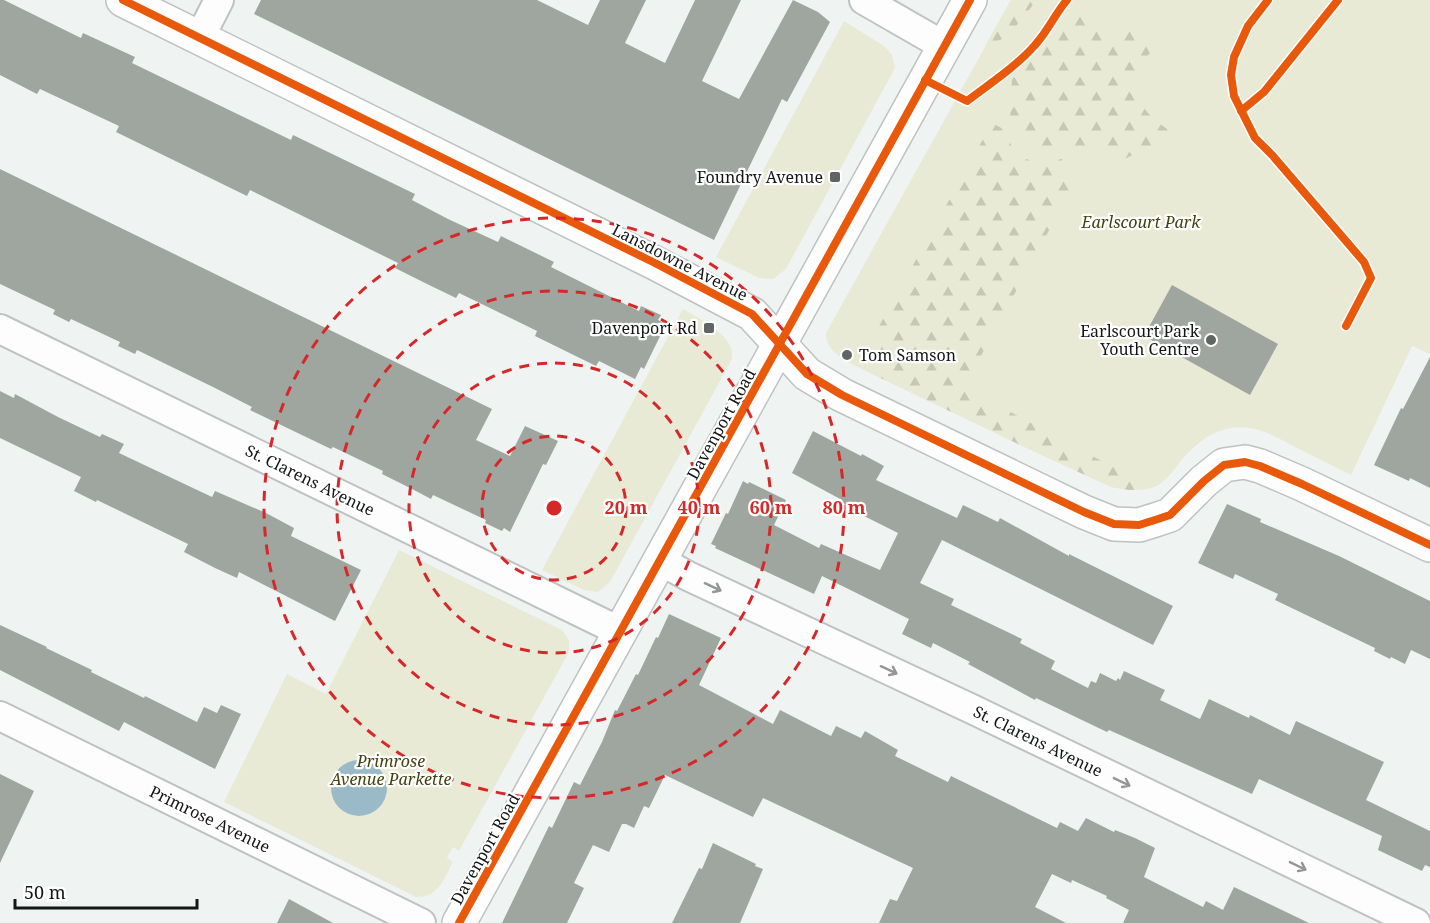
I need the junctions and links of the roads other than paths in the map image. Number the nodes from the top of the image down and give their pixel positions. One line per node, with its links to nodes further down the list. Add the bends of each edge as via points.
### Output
1 (123, 0): 5 (street, Lansdowne Avenue)
2 (219, 0): 5 (street)
3 (864, 0): 6 (street)
4 (970, 0): 6 (street, Davenport Road)
5 (200, 38): 8 (street, Lansdowne Avenue, via 752,314)
6 (944, 46): 8 (street, Davenport Road)
7 (0, 329): 11 (street, St. Clarens Avenue)
8 (780, 345): 9 (street, Lansdowne Avenue, via 807,375 842,395 1114,524 1140,525 1170,515 1224,465 1245,462 1302,484); 10 (street, Davenport Road)
9 (1430, 545)
10 (661, 561): 11 (street, Davenport Road); 15 (street, St. Clarens Avenue, one-way to 15)
11 (621, 632): 14 (street, Davenport Road)
12 (0, 716): 13 (street, Primrose Avenue)
13 (421, 923)
14 (459, 923)
15 (1416, 923)

